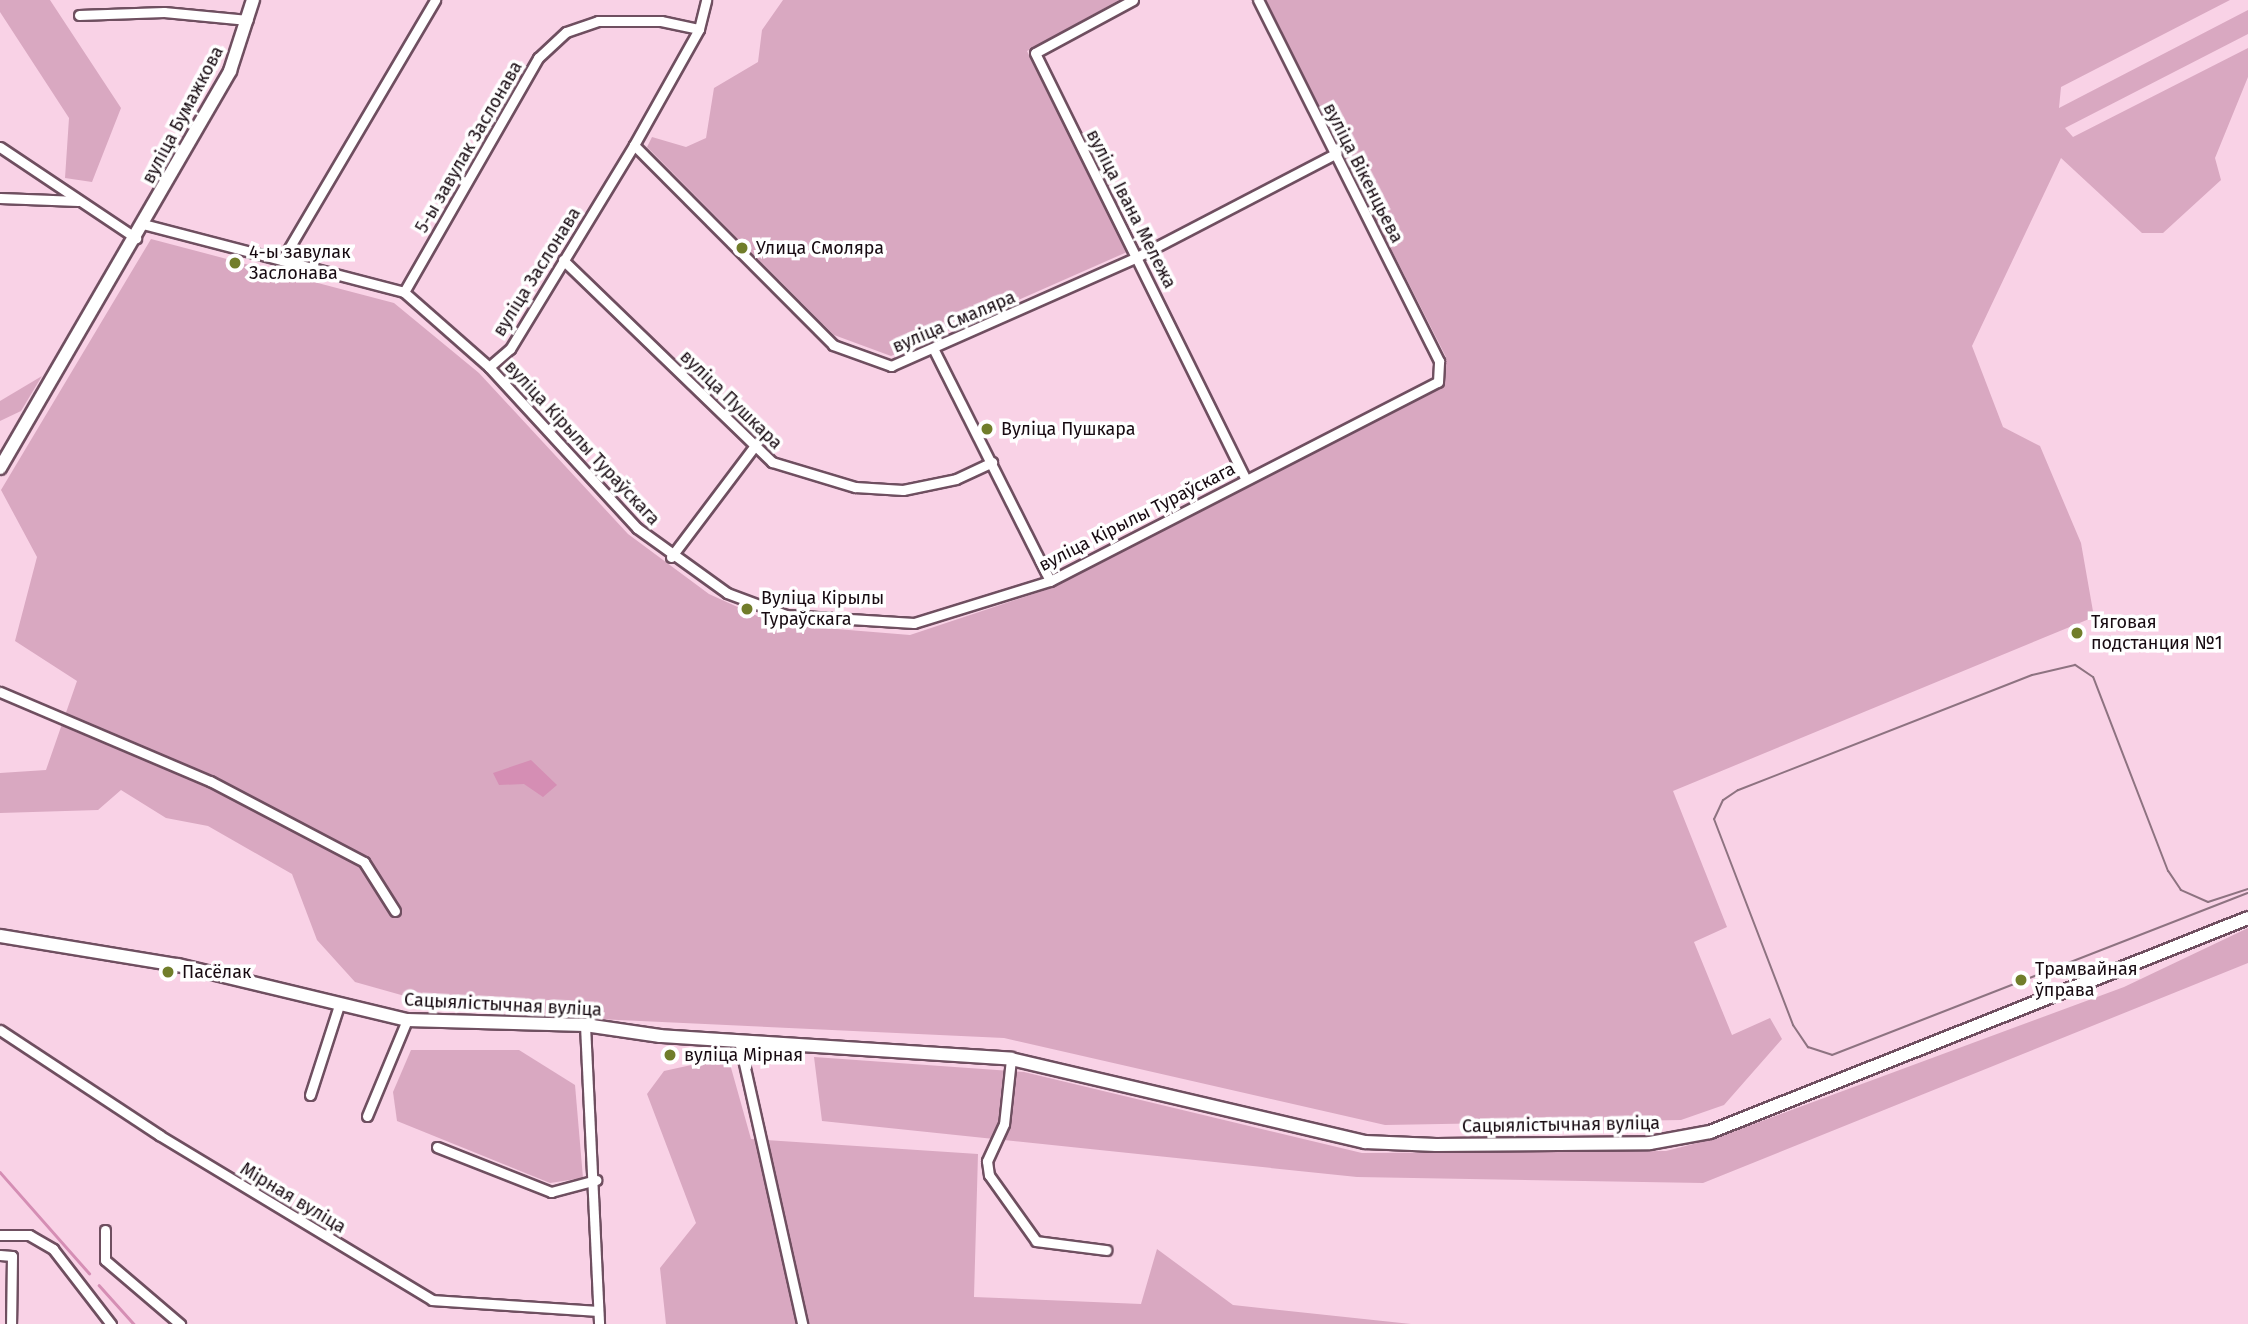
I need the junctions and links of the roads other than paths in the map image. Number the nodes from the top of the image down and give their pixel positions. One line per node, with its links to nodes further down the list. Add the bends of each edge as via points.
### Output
1 (253, 0): 7 (main road, вуліца Бумажкова)
2 (435, 0): 17 (street)
3 (706, 0): 8 (street, вуліца Заслонава)
4 (1133, 0): 16 (street, вуліца Івана Мележа, via 1035,53)
5 (1258, 0): 11 (street, вуліца Вікенцьева)
6 (79, 15): 7 (street, via 164,12)
7 (248, 20): 14 (main road, вуліца Бумажкова, via 230,71)
8 (699, 29): 9 (street, вуліца Заслонава); 19 (street, 5-ы завулак Заслонава, via 661,21 598,21 566,32 538,58)
9 (634, 145): 18 (street, вуліца Заслонава); 20 (street, вуліца Смаляра, via 833,345 891,366)
10 (0, 147): 13 (street)
11 (1337, 153): 16 (street, вуліца Смаляра); 21 (street, вуліца Вікенцьева)
12 (0, 198): 13 (street)
13 (80, 201): 15 (street)
14 (144, 224): 15 (main road, вуліца Бумажкова); 17 (street)
15 (136, 238): 25 (main road, вуліца Бумажкова)
16 (1137, 257): 20 (street, вуліца Смаляра); 26 (street, вуліца Івана Мележа)
17 (282, 260): 19 (street)
18 (563, 260): 22 (street, вуліца Заслонава, via 510,349); 23 (street, вуліца Пушкара)
19 (404, 292): 22 (street)
20 (935, 352): 24 (street)
21 (1439, 361): 26 (street, вуліца Кірылы Тураўскага, via 1438,382)
22 (489, 367): 27 (street, вуліца Кірылы Тураўскага)
23 (754, 447): 24 (street, вуліца Пушкара, via 772,462 855,487 903,490 956,479); 27 (street)
24 (992, 462): 28 (street)
25 (0, 468)
26 (1246, 479): 28 (street, вуліца Кірылы Тураўскага)
27 (670, 557): 28 (street, вуліца Кірылы Тураўскага, via 727,593 774,611 850,623 914,623)
28 (1050, 582)
29 (0, 692): 30 (street, via 210,781 364,862)
30 (396, 911)
31 (2248, 918): 38 (main road, Сацыялістычная вуліца, via 1710,1132 1650,1143 1365,1142)
32 (0, 936): 33 (main road, Сацыялістычная вуліца, via 178,965)
33 (339, 1005): 34 (main road, Сацыялістычная вуліца); 39 (street)
34 (407, 1020): 35 (main road, Сацыялістычная вуліца); 40 (street)
35 (585, 1025): 37 (main road, Сацыялістычная вуліца); 42 (street)
36 (0, 1030): 47 (street, Мірная вуліца, via 159,1135 432,1300)
37 (739, 1041): 38 (main road, Сацыялістычная вуліца); 52 (street)
38 (1011, 1059): 45 (street, via 1004,1124 987,1161 989,1175 1036,1241)
39 (310, 1095)
40 (367, 1116)
41 (438, 1147): 42 (street, via 551,1192)
42 (596, 1180): 47 (street)
43 (105, 1230): 50 (street, via 104,1260)
44 (0, 1235): 49 (street, via 29,1235 53,1249)
45 (1106, 1250)
46 (0, 1255): 48 (street, via 12,1256)
47 (598, 1311): 51 (street)
48 (11, 1324)
49 (111, 1324)
50 (180, 1324)
51 (599, 1324)
52 (802, 1324)

